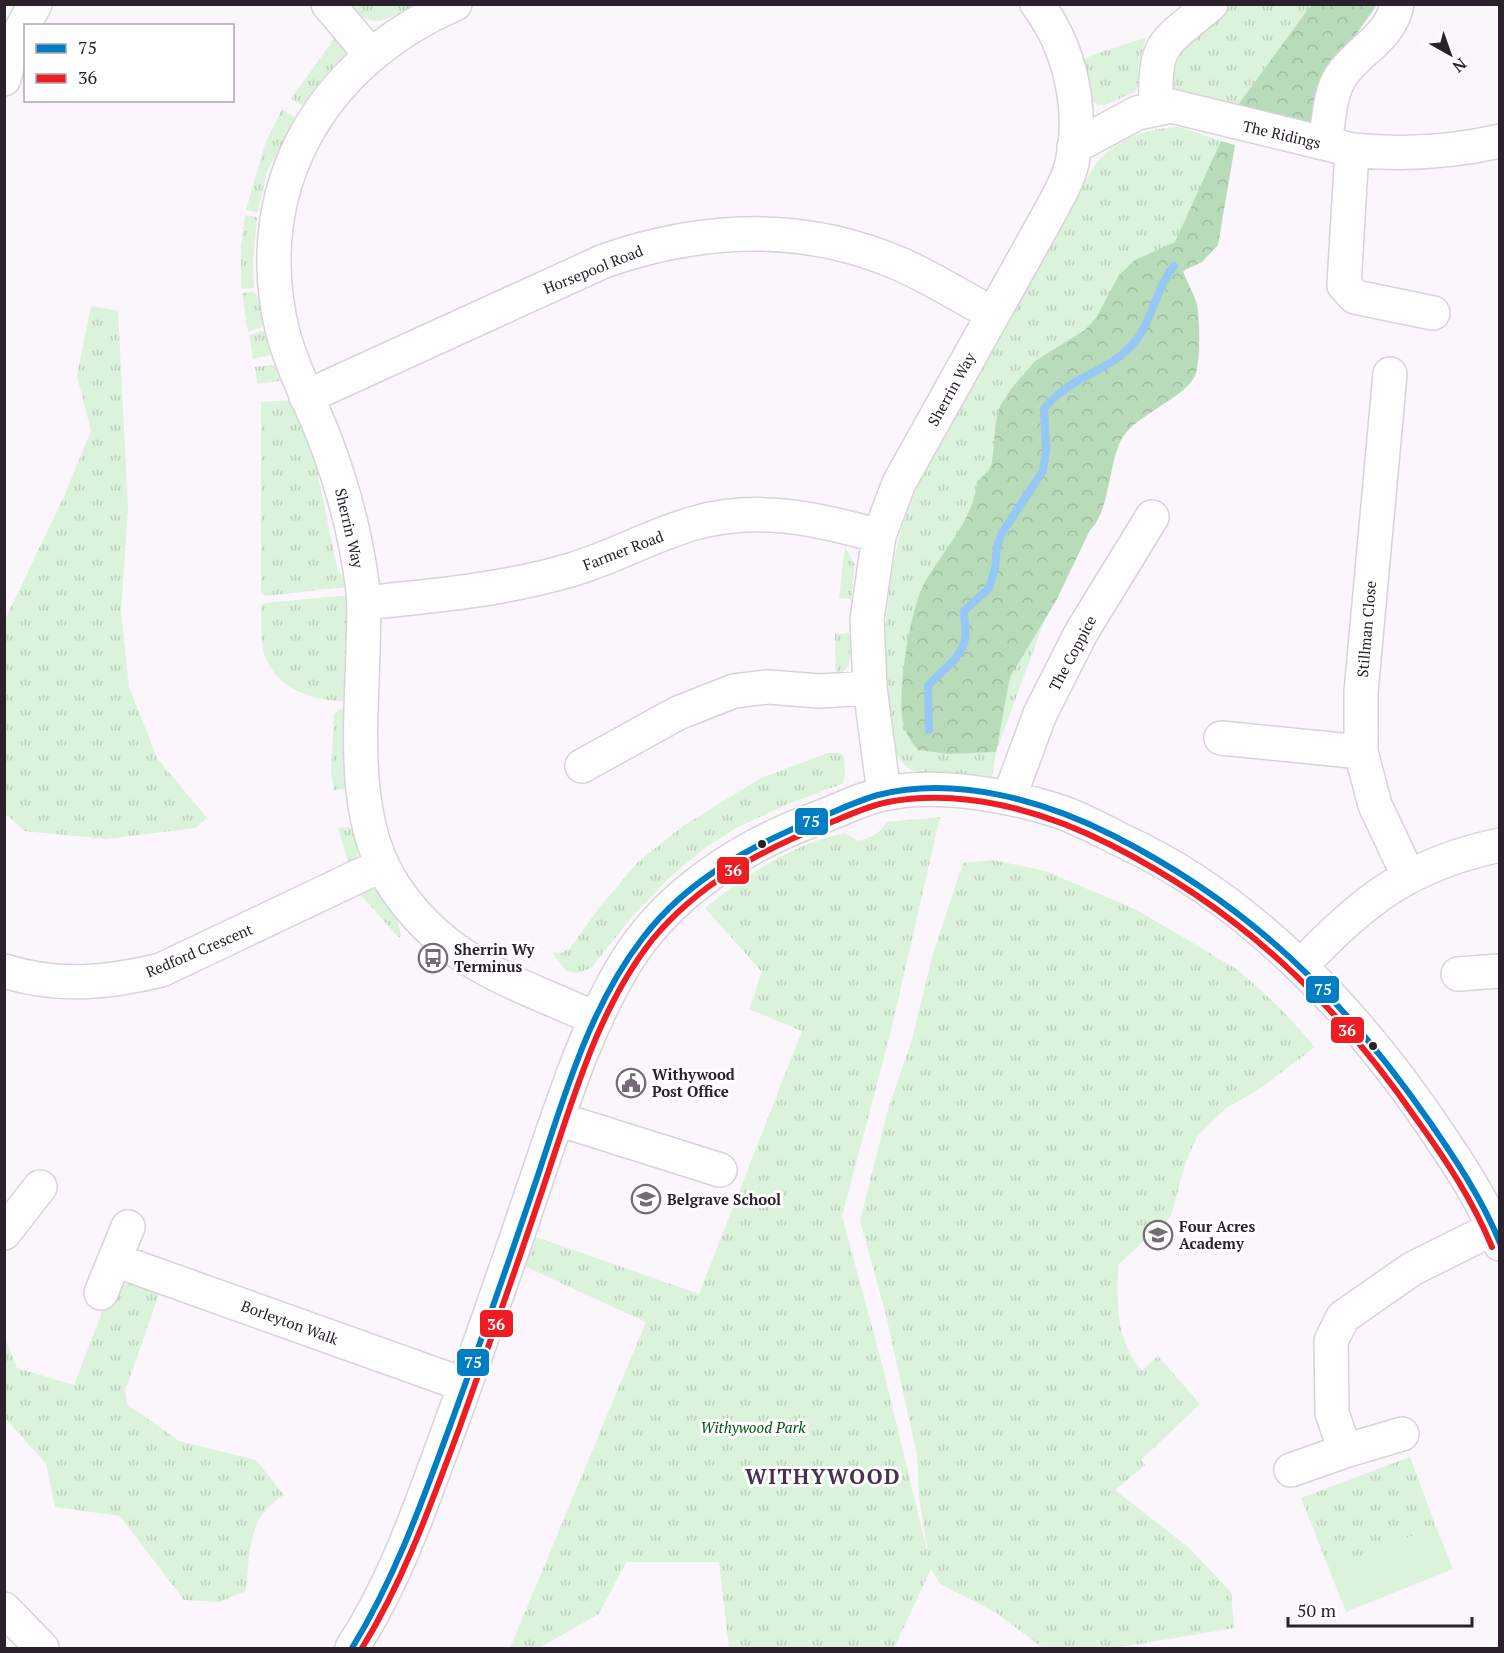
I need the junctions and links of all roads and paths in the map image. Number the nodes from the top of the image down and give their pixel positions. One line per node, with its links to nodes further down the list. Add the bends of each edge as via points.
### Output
1 (35, 4): 8 (street, via 13,45)
2 (328, 4): 7 (street)
3 (455, 4): 7 (street, Sherrin Way, via 403,30)
4 (1037, 4): 11 (street, Sherrin Way, via 1052,27 1069,71 1074,92)
5 (1211, 4): 9 (street, via 1172,34 1161,50 1155,72)
6 (1397, 4): 12 (street, via 1389,26 1342,75 1335,88)
7 (370, 54): 16 (street, Sherrin Way, via 336,89 302,142 289,176 275,238 276,303)
8 (4, 79)
9 (1156, 107): 11 (street, The Ridings, via 1113,123); 12 (street, The Ridings, via 1172,106)
10 (1500, 141): 12 (street, The Ridings, via 1382,153)
11 (1074, 147): 14 (street, Sherrin Way, via 1065,185)
12 (1339, 147): 13 (street, via 1344,285 1355,297)
13 (1433, 313)
14 (993, 314): 16 (street, Horsepool Road, via 899,263 822,238 745,232 687,238 604,261); 18 (street, Sherrin Way, via 899,483)
15 (1390, 374): 22 (street, Stillman Close, via 1361,692)
16 (306, 397): 19 (street, Sherrin Way, via 338,477 358,556)
17 (1152, 517): 25 (street, The Coppice, via 1081,633 1040,714)
18 (879, 536): 19 (street, Farmer Road, via 820,520 782,515 725,516 694,523 598,561 538,579); 20 (street, Sherrin Way, via 867,619)
19 (364, 603): 27 (street, Sherrin Way, via 363,796)
20 (870, 688): 23 (street, via 820,691 768,687 734,691 678,713); 24 (street, Sherrin Way)
21 (1221, 738): 22 (street)
22 (1361, 752): 28 (street, Stillman Close, via 1375,805)
23 (582, 766)
24 (884, 793): 25 (street, via 914,789); 33 (street, via 760,841 705,878 662,917 627,959)
25 (1009, 798): 29 (street, via 1059,811 1132,845 1202,886)
26 (1500, 845): 28 (street, via 1466,852)
27 (382, 865): 30 (street, Redford Crescent, via 161,970 125,979 63,984); 33 (street, Sherrin Way, via 411,909 454,950 496,975)
28 (1408, 875): 29 (street, via 1339,926)
29 (1302, 965): 39 (street, via 1375,1045 1413,1095 1472,1185)
30 (4, 971)
31 (1500, 971): 32 (street)
32 (1458, 974)
33 (596, 1019): 34 (street)
34 (558, 1119): 35 (street); 42 (street)
35 (720, 1170)
36 (40, 1187): 38 (street)
37 (128, 1227): 40 (street)
38 (4, 1233)
39 (1497, 1236): 44 (street, via 1412,1269 1343,1317 1331,1341 1332,1413)
40 (115, 1260): 41 (street); 42 (street, Borleyton Walk)
41 (101, 1293)
42 (465, 1385): 48 (street, via 399,1560)
43 (1402, 1434): 44 (street)
44 (1345, 1450): 45 (street)
45 (1290, 1470)
46 (4, 1610): 47 (street)
47 (42, 1648)
48 (352, 1648)

